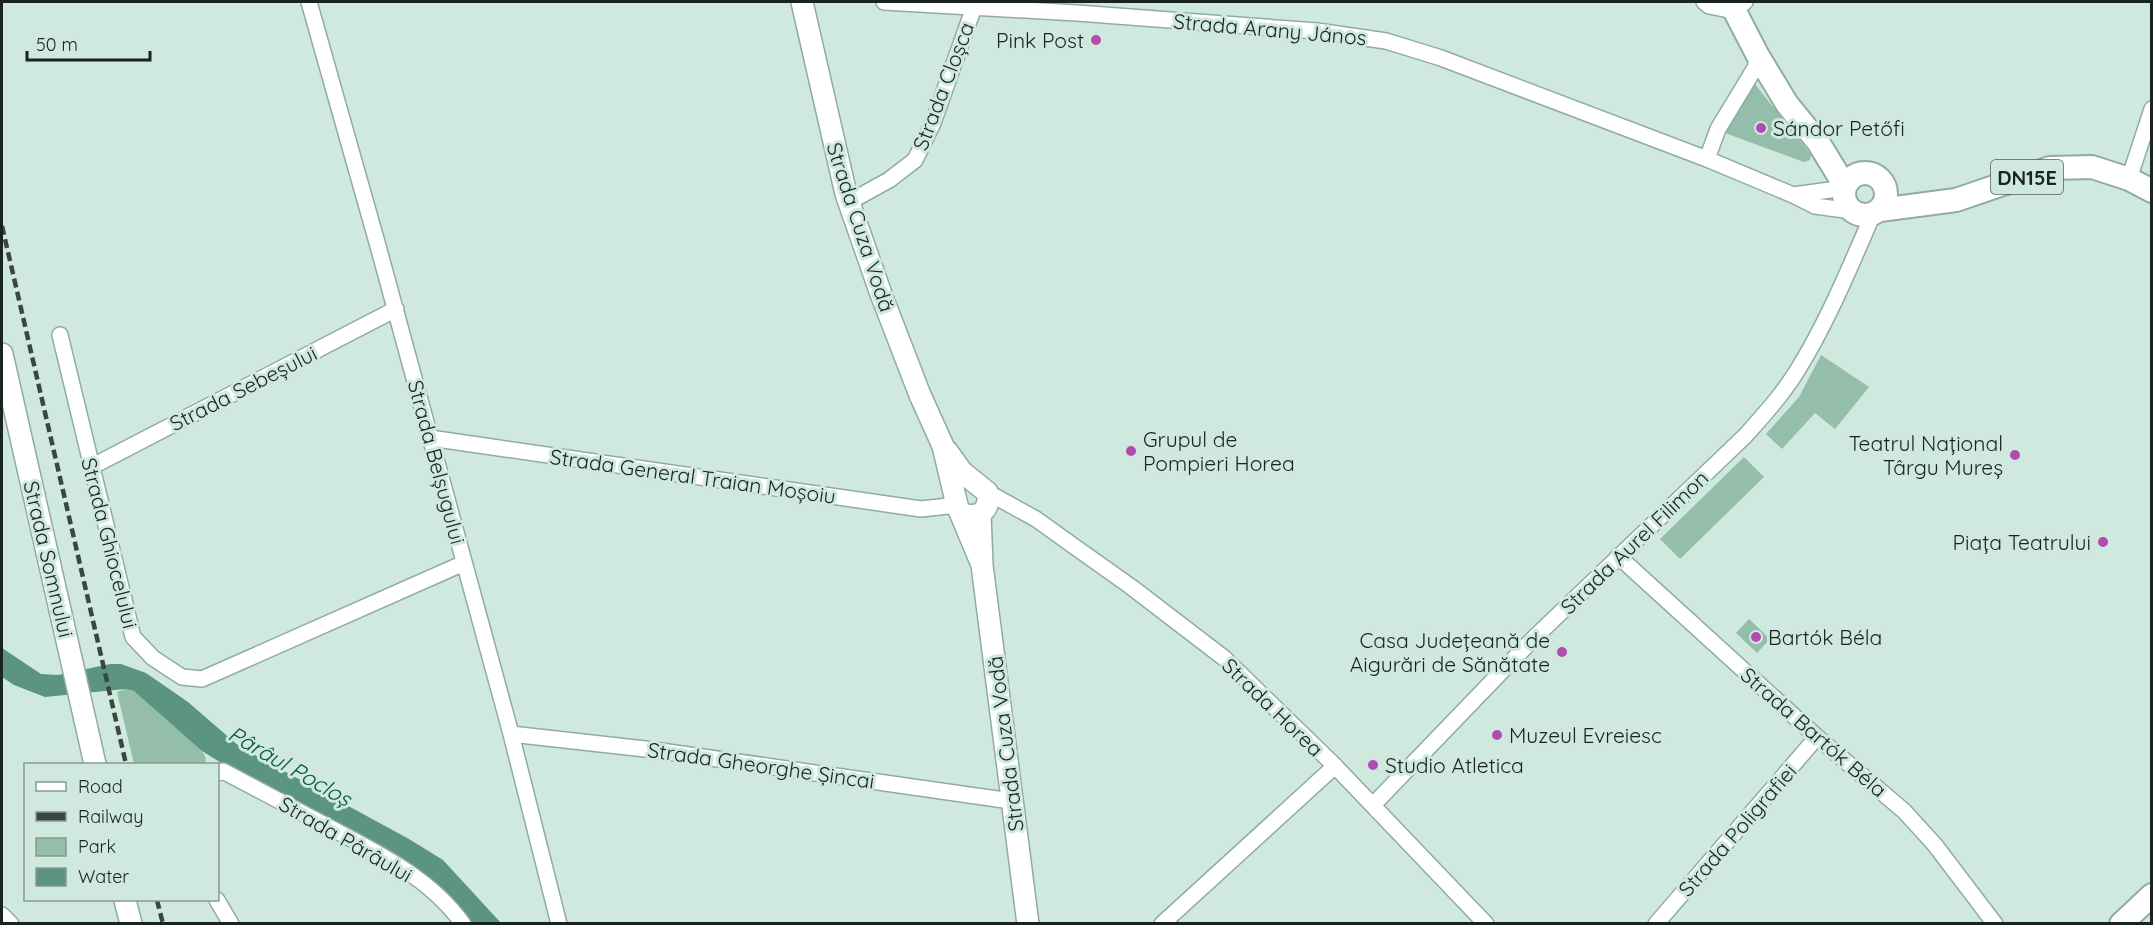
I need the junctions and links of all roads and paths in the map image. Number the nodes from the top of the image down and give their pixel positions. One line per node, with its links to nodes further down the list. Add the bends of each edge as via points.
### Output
1 (309, 2): 20 (street, Strada Belșugului)
2 (802, 2): 17 (main road, Strada Cuza Vodă)
3 (884, 2): 6 (street, Strada Arany János)
4 (1704, 2): 5 (street, via 1709,6)
5 (1736, 5): 7 (main road)
6 (974, 7): 10 (street, Strada Arany János, via 1317,31 1386,41); 17 (street, Strada Cloșca, via 933,123 915,160)
7 (1758, 56): 9 (main road, via 1787,104); 10 (street, via 1755,68 1718,129)
8 (2151, 109): 12 (street)
9 (1818, 142): 11 (main road); 14 (main road)
10 (1707, 159): 16 (street, Strada Arany János)
11 (1865, 173): 13 (main road, via 1880,179); 14 (main road)
12 (2129, 179): 15 (main road, DN15E); 18 (main road, DN15E, via 2092,168 2050,168 1956,200)
13 (1885, 186): 18 (main road); 19 (main road, via 1885,203)
14 (1845, 187): 16 (street); 19 (main road, via 1845,203)
15 (2151, 191)
16 (1793, 195): 19 (street, Strada Arany János, via 1815,206)
17 (849, 202): 25 (main road, Strada Cuza Vodă, via 920,394)
18 (1925, 205): 19 (main road, DN15E)
19 (1866, 212): 26 (street, Strada Aurel Filimon, via 1857,251 1805,357 1773,406)
20 (396, 309): 23 (street, Strada Belșugului); 24 (street, Strada Sebeșului)
21 (60, 335): 24 (street, Strada Ghiocelului)
22 (2, 354): 30 (main road, Strada Somnului)
23 (430, 438): 25 (street, Strada General Traian Moșoiu, via 921,509); 27 (street, Strada Belșugului)
24 (91, 467): 27 (street, Strada Ghiocelului, via 133,637 153,658 183,677 202,679)
25 (972, 501): 31 (street, Strada Horea, via 1036,519 1130,586 1224,658); 33 (main road, Strada Cuza Vodă)
26 (1618, 556): 29 (street, Strada Bartók Béla); 34 (street, Strada Aurel Filimon)
27 (464, 562): 28 (street, Strada Belșugului)
28 (511, 734): 33 (street, Strada Gheorghe Șincai, via 654,750); 43 (street, Strada Belșugului)
29 (1817, 737): 47 (street, Strada Poligrafiei); 48 (street, Strada Bartók Béla, via 1904,811)
30 (95, 763)
31 (1335, 766): 34 (street, Strada Horea); 45 (street)
32 (219, 772): 42 (street, Strada Pârâului, via 382,855 421,883)
33 (1011, 801): 44 (main road, Strada Cuza Vodă)
34 (1373, 805): 46 (street, Strada Horea)
35 (2151, 895): 49 (main road)
36 (125, 901): 40 (main road)
37 (218, 901): 41 (street)
38 (2, 915): 39 (street)
39 (11, 924)
40 (131, 924)
41 (231, 924)
42 (463, 924)
43 (559, 924)
44 (1028, 924)
45 (1162, 924)
46 (1486, 924)
47 (1656, 924)
48 (1995, 924)
49 (2121, 924)

